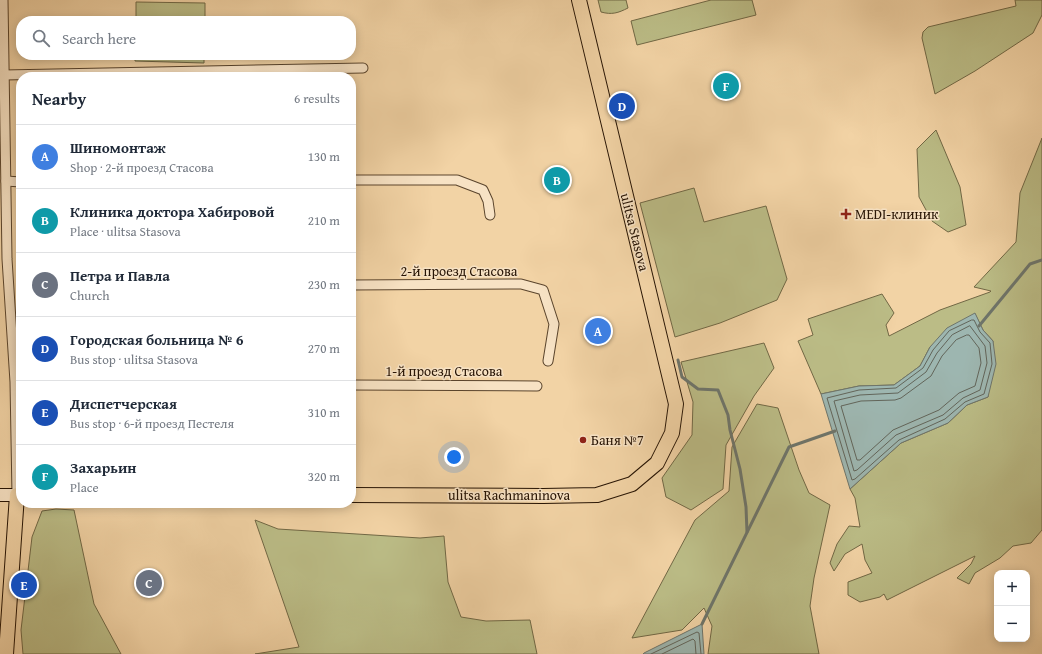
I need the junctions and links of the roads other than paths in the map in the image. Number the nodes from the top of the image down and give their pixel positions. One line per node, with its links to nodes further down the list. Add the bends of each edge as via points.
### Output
1 (3, 0): 5 (street)
2 (579, 0): 16 (main road, ulitsa Stasova, via 676,404 672,433)
3 (363, 68): 4 (street)
4 (158, 72)
5 (4, 75): 6 (street); 8 (street)
6 (16, 75)
7 (356, 180): 10 (street, via 457,180 483,190)
8 (6, 182): 9 (street); 12 (street, via 7,259)
9 (16, 182)
10 (490, 215)
11 (356, 285): 13 (street, 2-й проезд Стасова, via 521,284 543,290 554,324)
12 (16, 360)
13 (548, 361)
14 (356, 385): 15 (street, 1-й проезд Стасова)
15 (537, 386)
16 (657, 463): 19 (main road, ulitsa Rachmaninova, via 632,484 597,495)
17 (16, 494): 18 (main road)
18 (0, 495)
19 (356, 495)
20 (18, 508): 21 (main road)
21 (6, 654)

